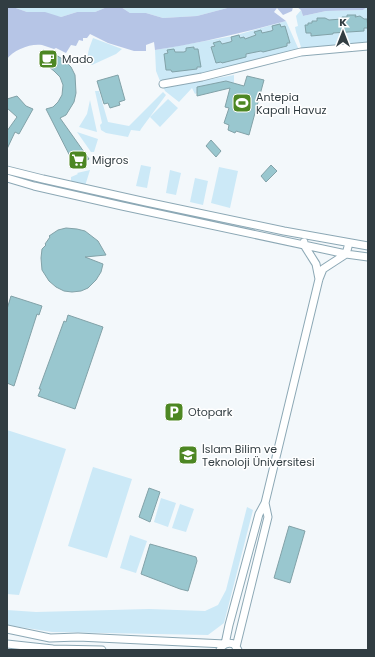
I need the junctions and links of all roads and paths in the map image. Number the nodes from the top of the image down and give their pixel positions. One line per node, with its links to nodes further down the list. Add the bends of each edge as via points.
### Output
1 (368, 46): 2 (street, via 301,52)
2 (163, 84)
3 (7, 170): 5 (street)
4 (7, 178): 7 (street, via 122,206)
5 (305, 236): 6 (street); 7 (street)
6 (349, 243): 8 (street); 9 (street)
7 (304, 244): 9 (street); 11 (street, via 316,264)
8 (368, 246)
9 (346, 254): 10 (street); 11 (street, via 323,269)
10 (368, 257)
11 (319, 279): 12 (street)
12 (265, 503): 15 (street, via 259,514); 16 (street, via 268,517)
13 (7, 629): 15 (street, via 50,638)
14 (7, 644): 17 (street, via 53,649)
15 (225, 644): 16 (street, via 231,643); 18 (street)
16 (237, 648)
17 (102, 650)
18 (220, 650)

